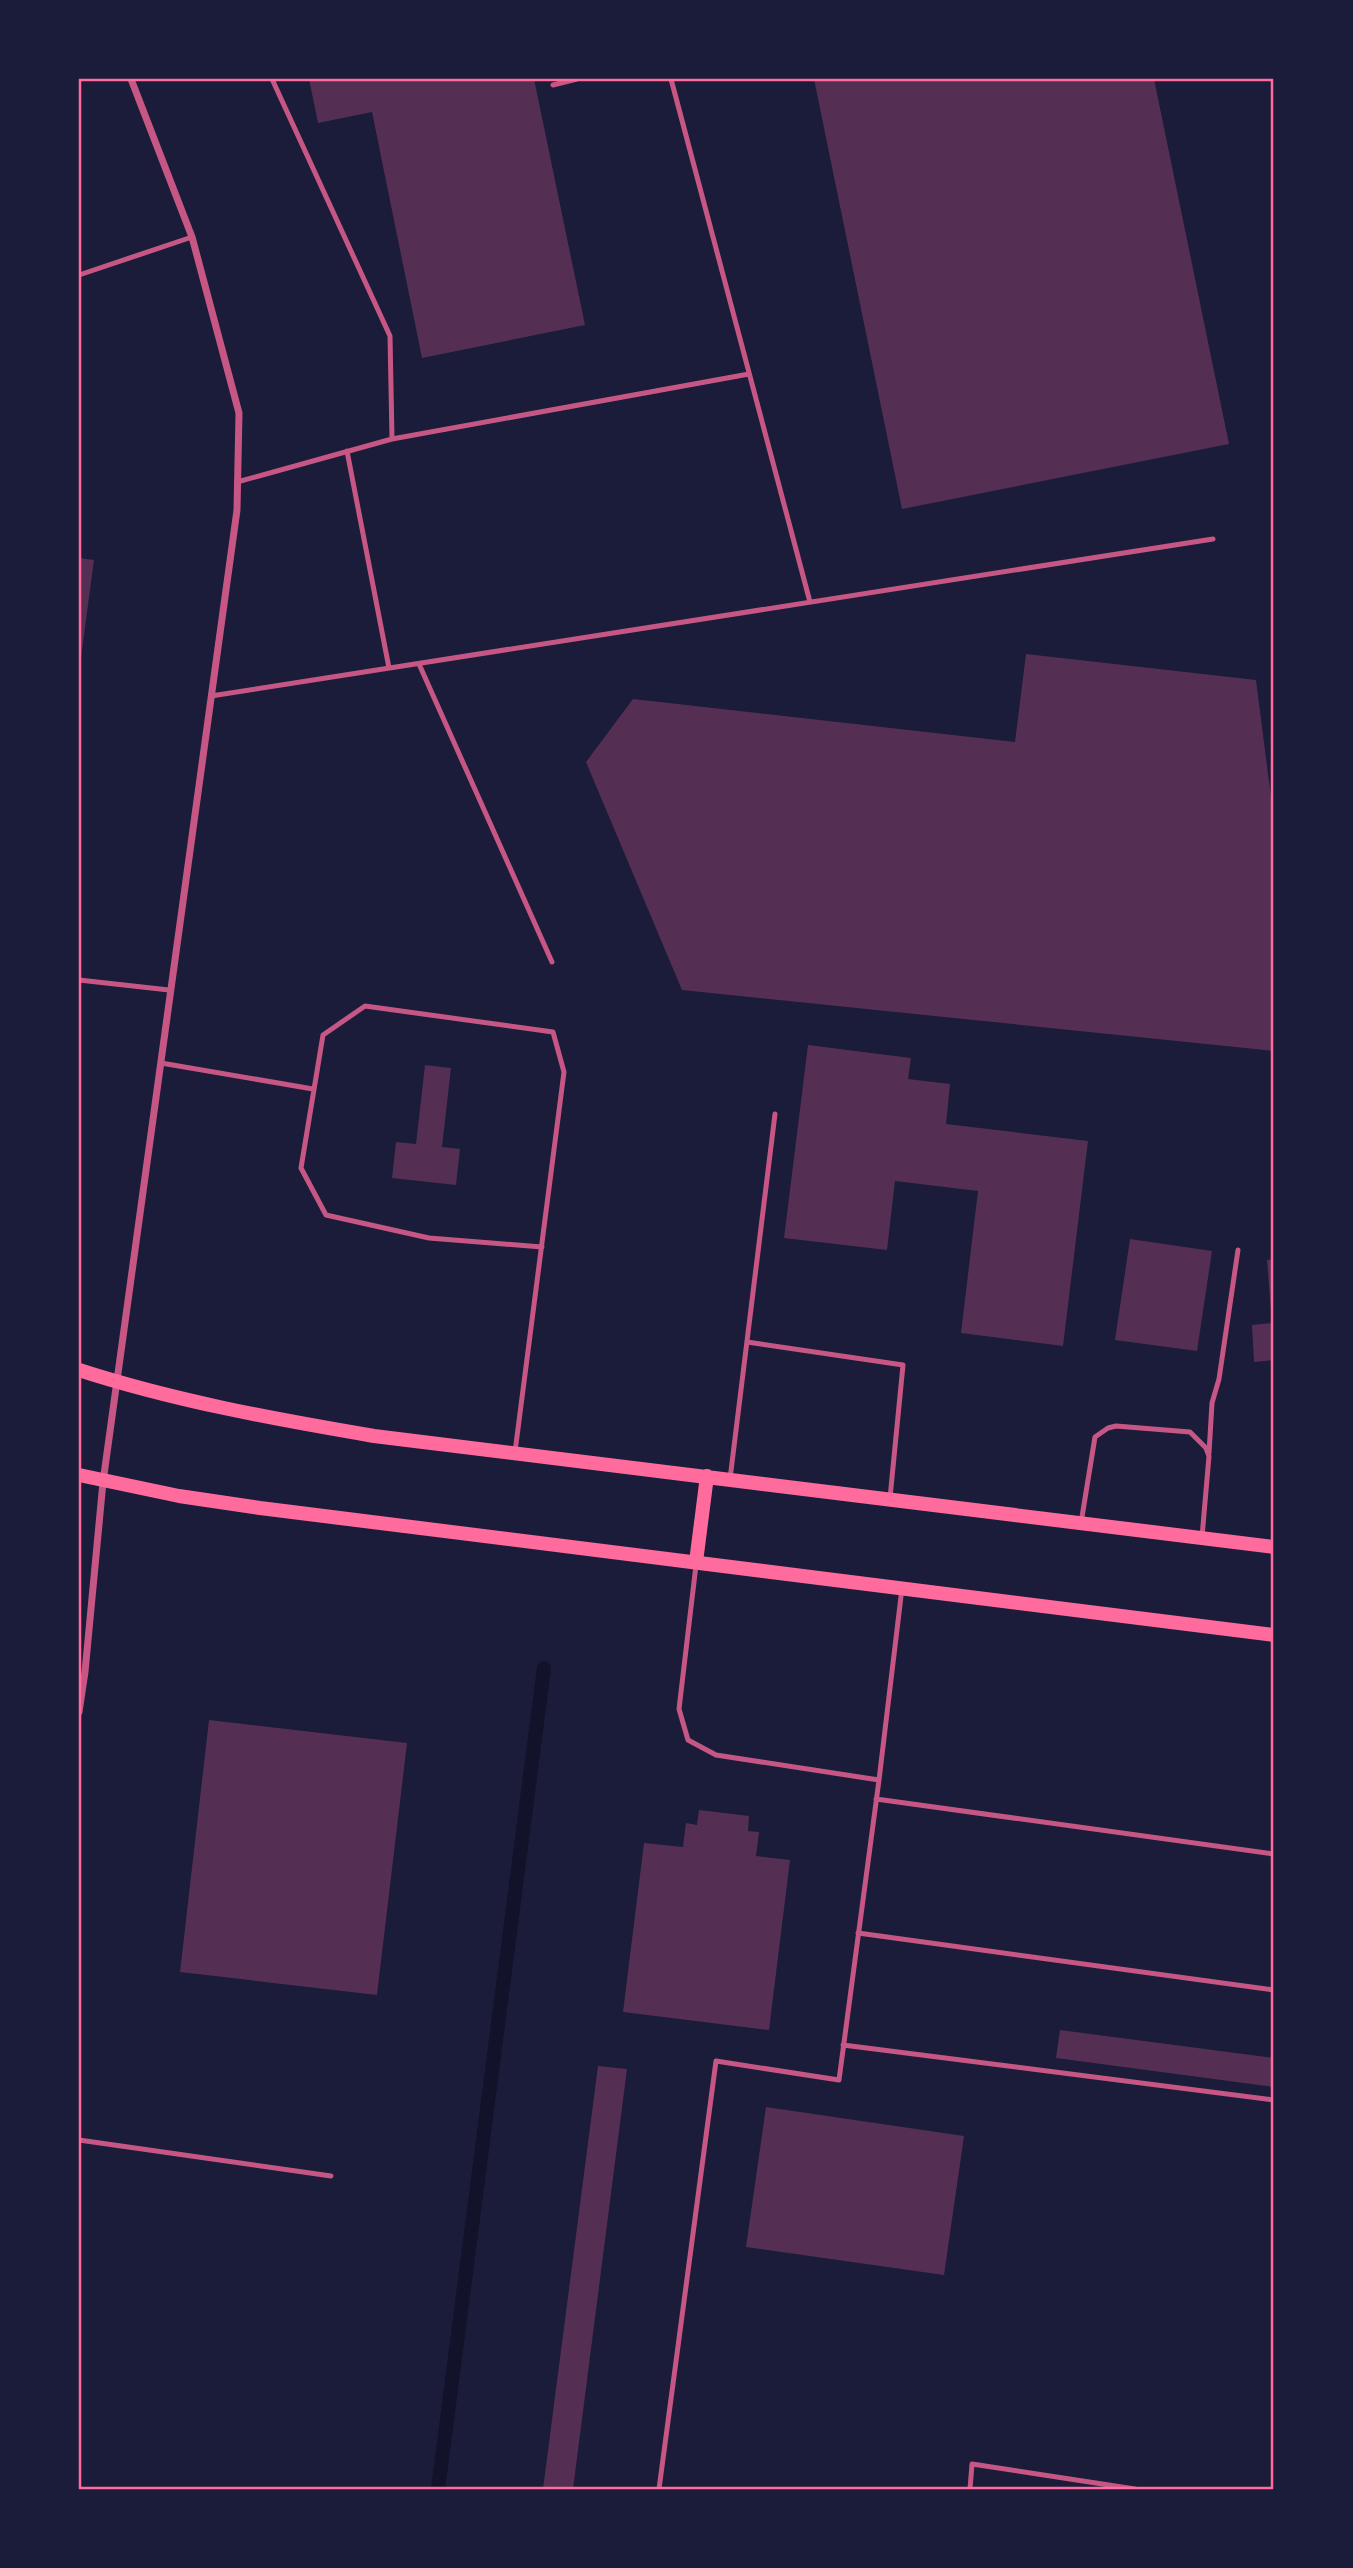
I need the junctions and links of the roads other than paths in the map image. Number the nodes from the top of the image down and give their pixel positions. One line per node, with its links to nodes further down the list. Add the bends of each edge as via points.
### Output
1 (131, 79): 6 (street)
2 (272, 79): 9 (lane, via 390,336)
3 (577, 79): 5 (lane)
4 (671, 79): 8 (lane)
5 (553, 85)
6 (192, 237): 7 (lane); 11 (street, via 239,413)
7 (79, 275)
8 (749, 374): 9 (lane); 13 (lane)
9 (392, 439): 10 (lane)
10 (348, 451): 11 (lane); 15 (lane)
11 (237, 482): 16 (street)
12 (1213, 539): 13 (lane)
13 (810, 602): 14 (lane)
14 (419, 664): 15 (lane); 17 (lane)
15 (389, 668): 16 (lane)
16 (211, 696): 19 (street)
17 (552, 962)
18 (79, 980): 19 (lane)
19 (169, 990): 20 (street)
20 (161, 1063): 21 (lane); 27 (street)
21 (313, 1089): 23 (lane, via 301,1168 326,1215 429,1238); 23 (lane, via 323,1035 365,1006 553,1032 564,1072)
22 (775, 1114): 25 (lane)
23 (542, 1247): 28 (lane)
24 (1238, 1250): 29 (lane, via 1212,1403)
25 (747, 1342): 32 (lane); 34 (lane, via 903,1366)
26 (79, 1370): 27 (main road)
27 (117, 1382): 28 (main road, via 289,1422); 33 (street)
28 (515, 1452): 31 (main road)
29 (1209, 1456): 35 (lane, via 1190,1432 1108,1427 1095,1437); 36 (lane)
30 (79, 1475): 33 (main road)
31 (707, 1476): 32 (main road); 38 (main road)
32 (730, 1479): 34 (main road)
33 (103, 1482): 38 (main road, via 260,1508); 41 (street)
34 (890, 1498): 35 (main road)
35 (1081, 1523): 36 (main road)
36 (1201, 1539): 37 (main road)
37 (1274, 1547)
38 (696, 1562): 39 (main road); 42 (lane, via 679,1709 688,1740 716,1755)
39 (902, 1588): 40 (main road); 42 (lane)
40 (1274, 1635)
41 (79, 1712)
42 (879, 1780): 43 (lane)
43 (876, 1799): 44 (lane); 45 (lane)
44 (1274, 1854)
45 (858, 1933): 46 (lane); 47 (lane)
46 (1274, 1990)
47 (843, 2045): 48 (lane); 51 (lane, via 839,2080 716,2061)
48 (1274, 2100)
49 (79, 2140): 50 (lane)
50 (331, 2176)
51 (659, 2489)
52 (970, 2489): 53 (lane, via 972,2465)
53 (1135, 2489)

